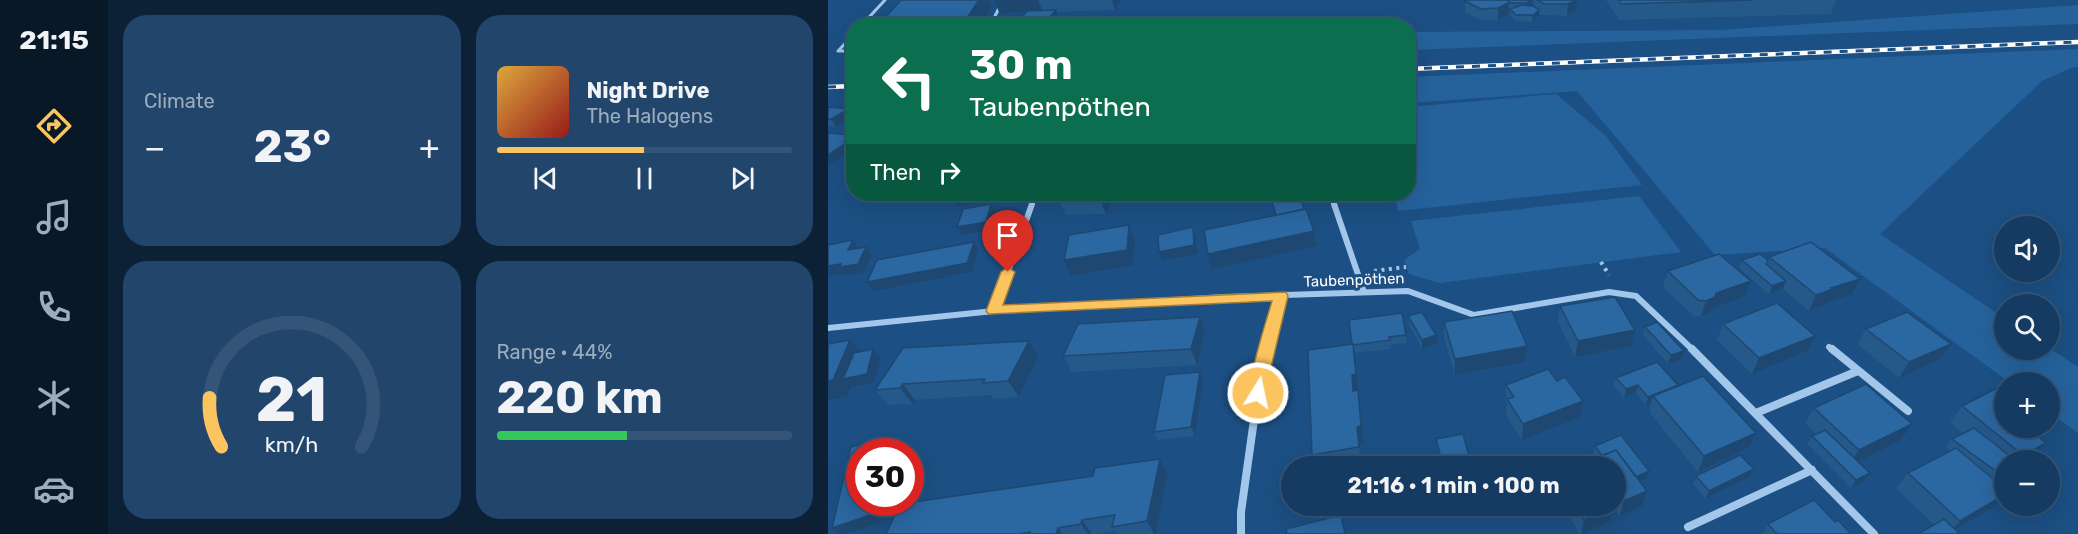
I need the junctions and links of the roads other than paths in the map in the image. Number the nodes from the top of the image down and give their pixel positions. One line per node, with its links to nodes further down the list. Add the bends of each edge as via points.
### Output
1 (885, 0): 3 (lane)
2 (1003, 0): 4 (lane)
3 (868, 18)
4 (994, 18)
5 (846, 42): 6 (lane, via 838,51)
6 (846, 51)
7 (1033, 201): 11 (street)
8 (1333, 201): 9 (street)
9 (1364, 292): 10 (street, Taubenpöthen); 16 (street, Taubenpöthen, via 1408,291 1474,315 1609,292 1636,296)
10 (1281, 296): 11 (street, Taubenpöthen); 19 (street, via 1261,370)
11 (994, 311): 12 (street, Taubenpöthen)
12 (828, 328)
13 (1829, 347): 14 (street)
14 (1858, 371): 15 (street); 16 (street)
15 (1908, 411)
16 (1756, 413): 17 (street, Taubenpöthen)
17 (1812, 470): 18 (street); 20 (street, Taubenpöthen)
18 (1688, 527)
19 (1241, 534)
20 (1874, 534)

